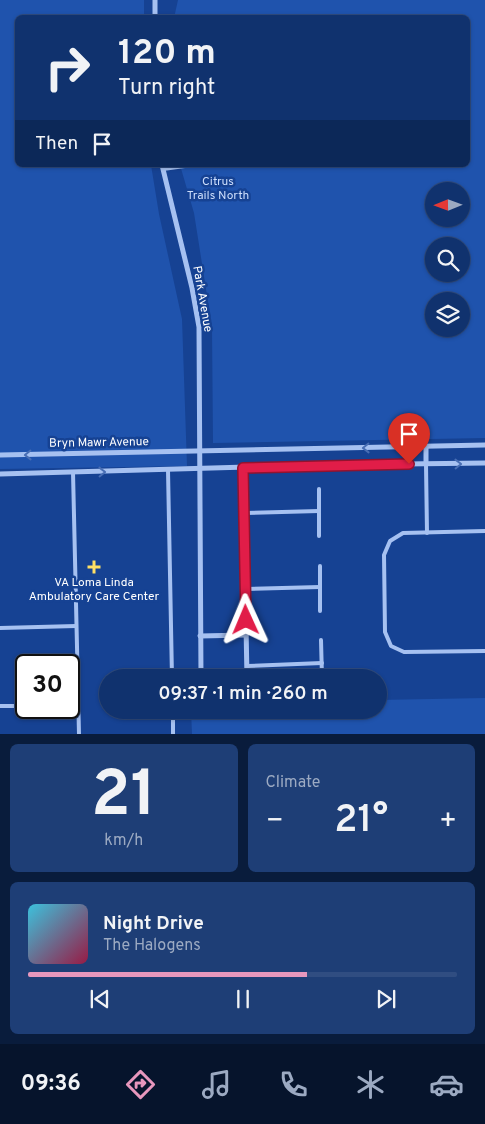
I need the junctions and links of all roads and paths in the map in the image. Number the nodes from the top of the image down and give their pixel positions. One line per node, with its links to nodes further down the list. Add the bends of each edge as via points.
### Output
1 (155, 0): 2 (street)
2 (155, 15)
3 (162, 167): 6 (street, Park Avenue, via 199,327)
4 (485, 445): 5 (street, Bryn Mawr Avenue)
5 (426, 446): 6 (street, Bryn Mawr Avenue, one-way to 6); 9 (street)
6 (200, 450): 7 (street, Bryn Mawr Avenue, one-way to 7); 12 (street, Park Avenue)
7 (0, 455)
8 (485, 463): 9 (street, one-way to 8)
9 (426, 464): 10 (street); 19 (lane)
10 (243, 468): 12 (street); 17 (street)
11 (168, 470): 12 (street); 13 (street, one-way to 11); 34 (lane)
12 (199, 470): 28 (street, Park Avenue)
13 (73, 472): 14 (street); 25 (lane)
14 (0, 474)
15 (319, 489): 16 (lane)
16 (319, 511): 17 (lane); 20 (lane)
17 (244, 513): 23 (street)
18 (485, 531): 19 (lane)
19 (427, 532): 30 (lane, via 403,533 390,541 384,555 385,632 392,646 404,652)
20 (319, 536)
21 (320, 566): 22 (lane)
22 (320, 588): 23 (lane); 24 (lane)
23 (245, 589): 27 (street)
24 (320, 611)
25 (76, 626): 26 (lane); 31 (lane)
26 (0, 628)
27 (246, 635): 28 (street); 33 (street)
28 (200, 636): 35 (street, Park Avenue)
29 (321, 640): 32 (lane)
30 (485, 651)
31 (77, 654)
32 (322, 663): 33 (lane); 36 (lane)
33 (247, 666)
34 (172, 669)
35 (201, 669)
36 (322, 669)
37 (0, 706): 38 (lane)
38 (15, 706)
39 (78, 719): 41 (lane)
40 (173, 719): 42 (lane)
41 (78, 734)
42 (174, 734)

